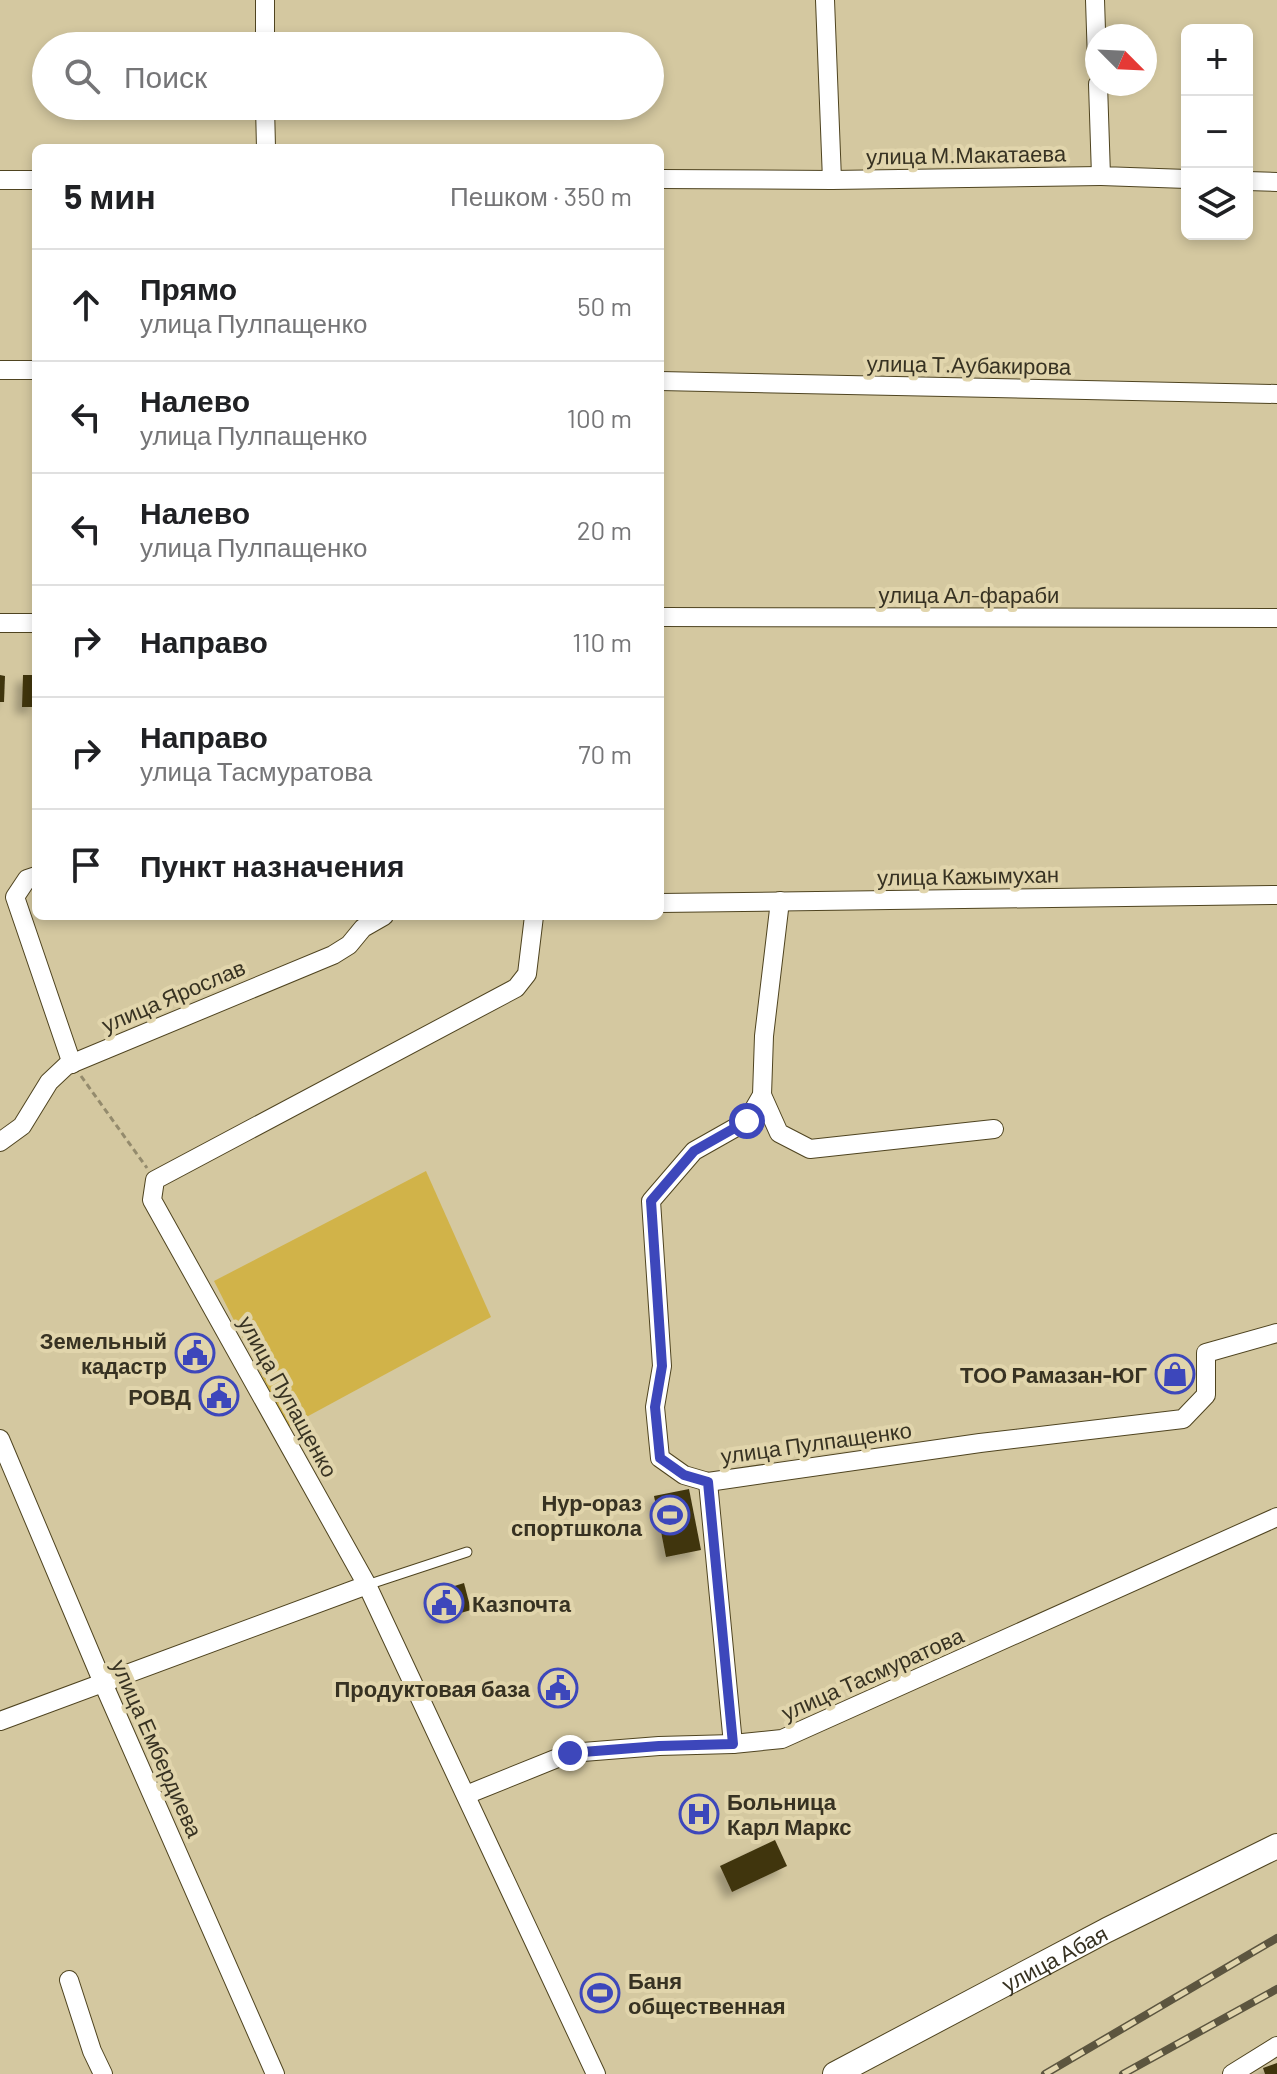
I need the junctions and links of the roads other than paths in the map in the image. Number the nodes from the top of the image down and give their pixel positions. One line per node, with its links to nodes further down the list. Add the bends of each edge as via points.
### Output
1 (265, 0): 5 (street)
2 (825, 0): 14 (street)
3 (1095, 0): 4 (street)
4 (1096, 24)
5 (265, 32)
6 (1098, 96): 9 (street)
7 (265, 120): 8 (street)
8 (266, 144)
9 (1101, 176): 11 (street, улица М.Макатаева); 14 (street, улица М.Макатаева)
10 (664, 179): 14 (street, улица М.Макатаева)
11 (1181, 179)
12 (0, 180): 13 (street)
13 (32, 180)
14 (832, 180)
15 (1253, 181): 16 (street)
16 (1277, 182)
17 (0, 370): 18 (street)
18 (32, 370)
19 (664, 381): 20 (street, улица Т.Аубакирова)
20 (1277, 394)
21 (664, 617): 22 (street, улица Ал-фараби)
22 (1277, 618)
23 (0, 623): 24 (street)
24 (32, 623)
25 (32, 877): 31 (street, via 15,897)
26 (1277, 895): 27 (street, улица Кажымухан)
27 (780, 901): 28 (street, улица Кажымухан); 32 (street)
28 (664, 903)
29 (375, 920): 31 (street, улица Ярослав, via 333,955)
30 (534, 920): 40 (street, улица Пупащенко, via 527,974 516,988 155,1180 152,1200)
31 (72, 1064): 34 (street, улица Ярослав, via 49,1082 22,1126)
32 (762, 1095): 33 (street, via 779,1133 810,1149); 37 (street, улица Пулпащенко, via 747,1121 694,1151 651,1201 662,1366 655,1407 660,1458 684,1475)
33 (994, 1129)
34 (0, 1142)
35 (1277, 1333): 37 (street, улица Пулпащенко, via 1206,1353 1206,1395 1183,1419)
36 (0, 1439): 41 (street, улица Ембердиева)
37 (708, 1482): 43 (street)
38 (1277, 1517): 43 (street, улица Тасмуратова, via 782,1739)
39 (467, 1552): 40 (lane)
40 (367, 1585): 41 (street); 44 (street, улица Пупащенко)
41 (103, 1683): 42 (street); 49 (street, улица Ембердиева)
42 (0, 1721)
43 (733, 1744): 44 (street, улица Тасмуратова, via 570,1753)
44 (466, 1795): 50 (street, улица Пупащенко)
45 (1277, 1846): 51 (main road, улица Абая)
46 (69, 1980): 48 (street)
47 (1277, 2046): 52 (street)
48 (103, 2074)
49 (275, 2074)
50 (596, 2074)
51 (835, 2074)
52 (1232, 2074)

